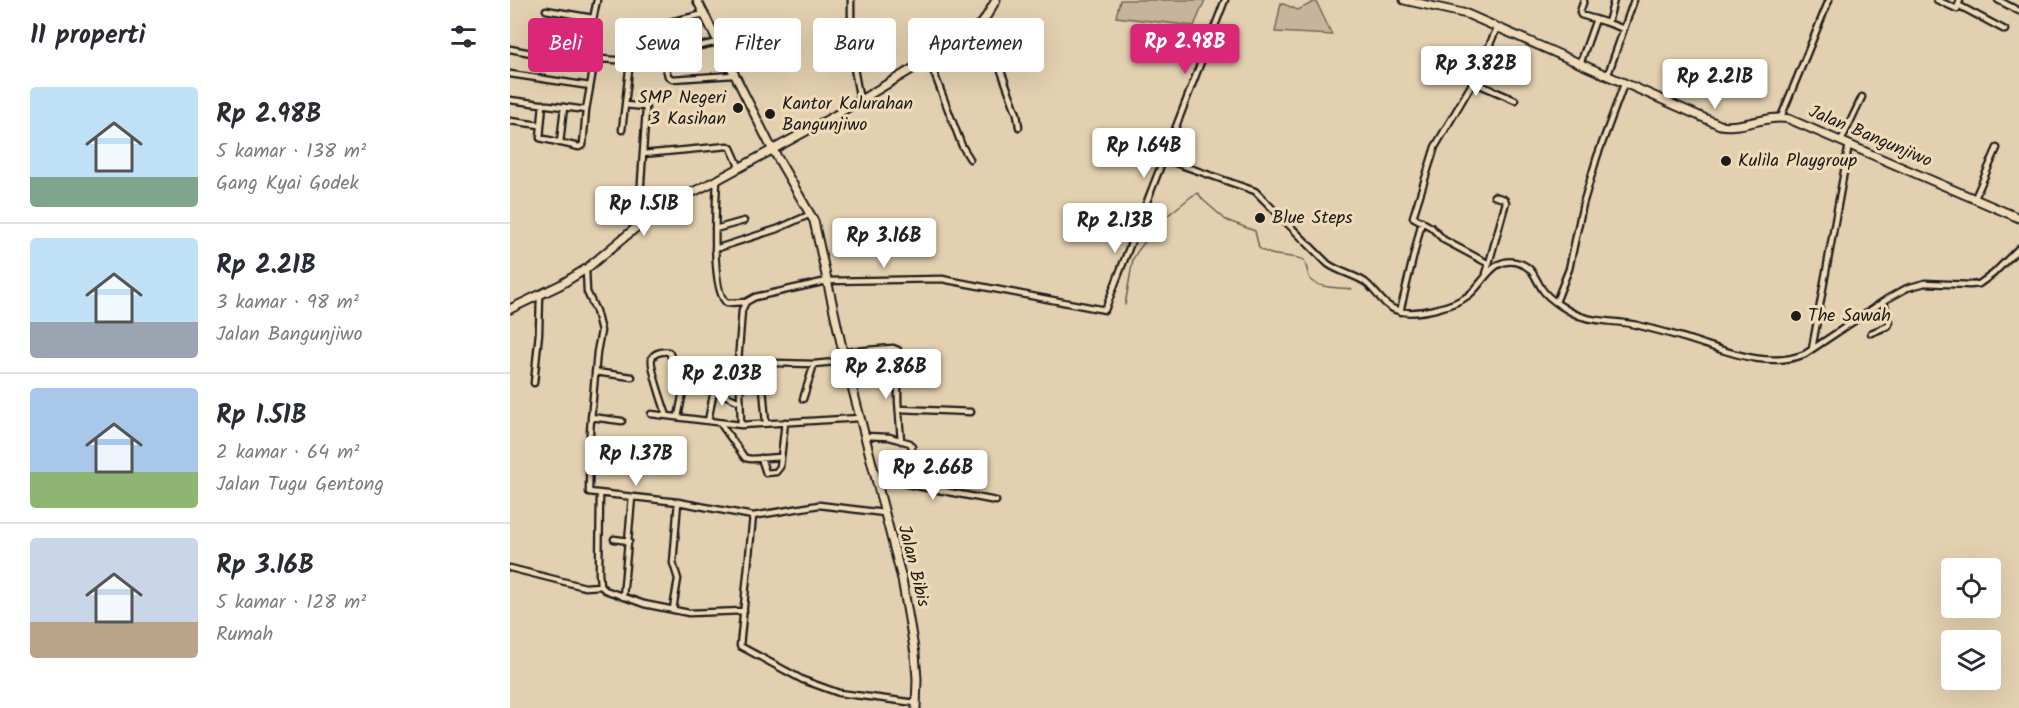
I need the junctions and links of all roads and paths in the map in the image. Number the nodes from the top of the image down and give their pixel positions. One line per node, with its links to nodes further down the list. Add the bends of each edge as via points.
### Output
1 (597, 0): 18 (street)
2 (697, 0): 17 (main road, Jalan Bibis)
3 (851, 0): 46 (street, via 851,52)
4 (996, 0): 20 (main road)
5 (1225, 0): 62 (street)
6 (1404, 0): 13 (main road, Jalan Bangunjiwo)
7 (1584, 0): 21 (street, via 1581,14)
8 (1614, 0): 22 (street)
9 (1634, 0): 24 (street)
10 (1829, 0): 51 (street)
11 (1937, 0): 14 (street, via 1957,9)
12 (1998, 0): 16 (street)
13 (1431, 3): 23 (main road, Jalan Bangunjiwo)
14 (1959, 3): 25 (street)
15 (546, 10): 18 (street)
16 (2019, 11)
17 (704, 14): 19 (street); 26 (main road, Jalan Bibis)
18 (593, 18)
19 (687, 18)
20 (985, 18)
21 (1596, 19): 22 (street); 29 (street)
22 (1608, 22): 24 (street)
23 (1497, 28): 29 (main road, Jalan Bangunjiwo); 40 (street)
24 (1624, 29): 39 (street)
25 (2005, 30)
26 (714, 34)
27 (510, 50): 28 (street)
28 (528, 53)
29 (1580, 64): 39 (main road, Jalan Bangunjiwo)
30 (593, 72): 42 (street)
31 (629, 72): 48 (street)
32 (667, 72): 38 (street, via 672,79)
33 (733, 72): 38 (main road, Jalan Bibis)
34 (909, 72): 46 (main road)
35 (934, 72): 61 (street)
36 (1001, 72): 54 (street)
37 (510, 74): 42 (street)
38 (735, 75): 59 (main road, Jalan Bibis)
39 (1607, 76): 41 (main road, Jalan Bangunjiwo)
40 (1473, 82): 45 (street); 70 (street, via 1435,147 1413,217)
41 (1624, 84): 51 (main road, Jalan Bangunjiwo, via 1720,125 1742,126); 81 (street, via 1597,157 1569,269)
42 (590, 86): 50 (street)
43 (1862, 97): 56 (street)
44 (510, 100): 47 (street)
45 (1515, 100)
46 (860, 101): 59 (main road)
47 (543, 104): 49 (street); 53 (street)
48 (625, 105): 55 (street); 60 (street, via 645,108)
49 (564, 107): 50 (street); 57 (street)
50 (586, 110): 57 (street, via 583,145)
51 (1781, 117): 56 (main road, Jalan Bangunjiwo)
52 (510, 121): 53 (street)
53 (540, 125): 57 (street, via 540,138)
54 (1019, 127)
55 (621, 130)
56 (1845, 142): 66 (main road, Jalan Bangunjiwo); 86 (street)
57 (561, 143)
58 (1997, 148): 66 (street)
59 (772, 149): 63 (main road); 67 (main road, Jalan Bibis)
60 (643, 154): 63 (street, via 728,146); 71 (street)
61 (970, 159)
62 (1164, 159): 78 (street, via 1105,310 942,279); 84 (street, via 1255,190 1328,264 1366,282 1380,300)
63 (739, 166): 64 (main road)
64 (717, 180): 71 (main road); 72 (street)
65 (1494, 196): 75 (street, via 1506,202)
66 (1975, 198): 68 (main road, Jalan Bangunjiwo)
67 (811, 214): 74 (street); 78 (main road, Jalan Bibis)
68 (2019, 218)
69 (744, 221): 72 (street)
70 (1422, 221): 75 (street, via 1444,240); 84 (street)
71 (638, 226): 76 (main road)
72 (715, 228): 74 (street)
73 (2019, 248): 82 (street, via 1979,284 1925,283 1907,288)
74 (715, 249): 80 (street, via 723,301)
75 (1489, 264): 77 (street)
76 (586, 269): 79 (main road); 90 (street, via 587,292 601,331)
77 (1486, 274): 81 (street, via 1506,261 1527,266 1542,290); 84 (street, via 1469,296 1452,304)
78 (827, 281): 80 (street); 87 (main road, Jalan Bibis)
79 (540, 295): 83 (main road); 92 (street)
80 (746, 302): 89 (street, via 738,362)
81 (1556, 302): 86 (street, via 1583,318 1628,323 1760,360 1793,359)
82 (1884, 302): 85 (street, via 1890,322); 86 (street)
83 (510, 309)
84 (1400, 312)
85 (1871, 333)
86 (1812, 349)
87 (843, 352): 88 (main road, Jalan Bibis); 97 (street, via 898,350)
88 (845, 361): 89 (street); 103 (main road, Jalan Bibis)
89 (814, 364): 95 (street)
90 (595, 372): 91 (street); 101 (street)
91 (632, 377)
92 (534, 383)
93 (684, 387): 94 (street, via 690,379); 100 (street, via 669,352 653,356); 102 (street)
94 (714, 390): 96 (street); 105 (street)
95 (803, 399)
96 (740, 402): 108 (street, via 742,386 762,387); 109 (street)
97 (899, 409): 98 (street); 111 (street)
98 (971, 412)
99 (651, 414): 100 (street)
100 (667, 416): 102 (street)
101 (591, 417): 104 (street); 116 (street, via 589,492)
102 (678, 417): 105 (street)
103 (860, 418): 106 (street); 110 (main road, Jalan Bibis)
104 (622, 421)
105 (708, 421): 107 (street)
106 (785, 422): 108 (street); 112 (street)
107 (720, 423): 109 (street); 113 (street, via 745,458)
108 (766, 423): 109 (street)
109 (741, 424)
110 (864, 436): 111 (street); 114 (main road, Jalan Bibis)
111 (901, 441): 115 (street, via 912,447)
112 (781, 457): 113 (street); 113 (street, via 780,468 773,474 764,470)
113 (761, 458)
114 (875, 478): 115 (street); 120 (main road, Jalan Bibis)
115 (911, 485): 118 (street)
116 (600, 494): 117 (street); 125 (street)
117 (632, 497): 119 (street); 123 (street)
118 (996, 501)
119 (678, 502): 121 (street); 127 (street, via 673,563 678,579)
120 (884, 513): 121 (street, via 819,505); 129 (main road, Jalan Bibis, via 911,622)
121 (753, 516): 128 (street)
122 (614, 539): 123 (street)
123 (629, 541): 126 (street)
124 (510, 568): 125 (street, via 585,587)
125 (601, 586): 126 (street)
126 (623, 597): 127 (street)
127 (673, 609): 128 (street, via 689,613)
128 (744, 611): 129 (street, via 741,647 803,680 839,693)
129 (916, 705)

